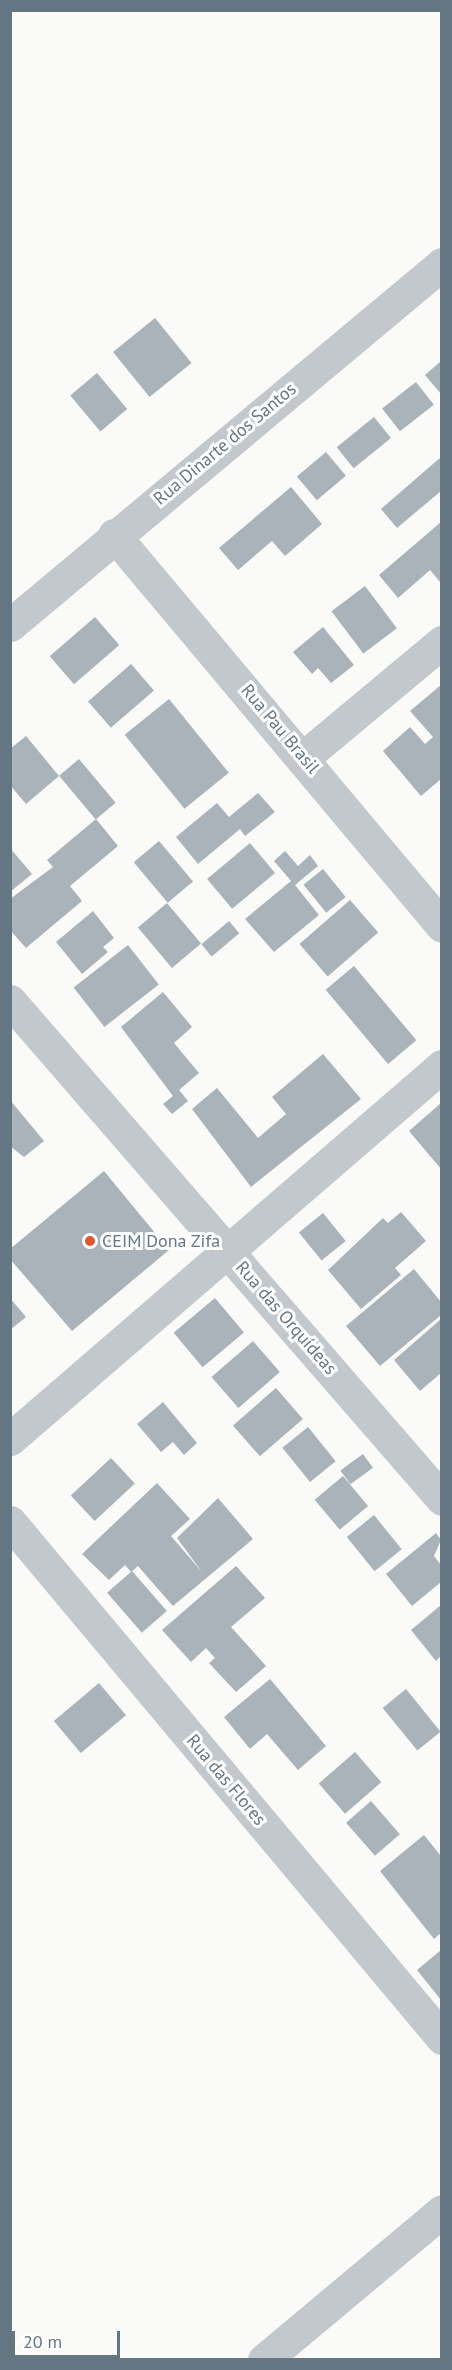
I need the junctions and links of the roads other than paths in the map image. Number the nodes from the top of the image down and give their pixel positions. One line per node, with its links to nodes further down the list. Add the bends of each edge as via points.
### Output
1 (441, 264): 2 (street, Rua Dinarte dos Santos)
2 (114, 536): 3 (street, Rua Dinarte dos Santos); 5 (street, Rua Pau Brasil)
3 (10, 625)
4 (441, 642): 5 (street)
5 (304, 757): 6 (street, Rua Pau Brasil)
6 (441, 926)
7 (10, 1001): 9 (street, Rua das Orquídeas)
8 (441, 1066): 9 (street)
9 (227, 1250): 10 (street); 11 (street, Rua das Orquídeas)
10 (10, 1439)
11 (441, 1499)
12 (10, 1522): 13 (street, Rua das Flores)
13 (441, 2038)
14 (441, 2211): 15 (street)
15 (264, 2360)

